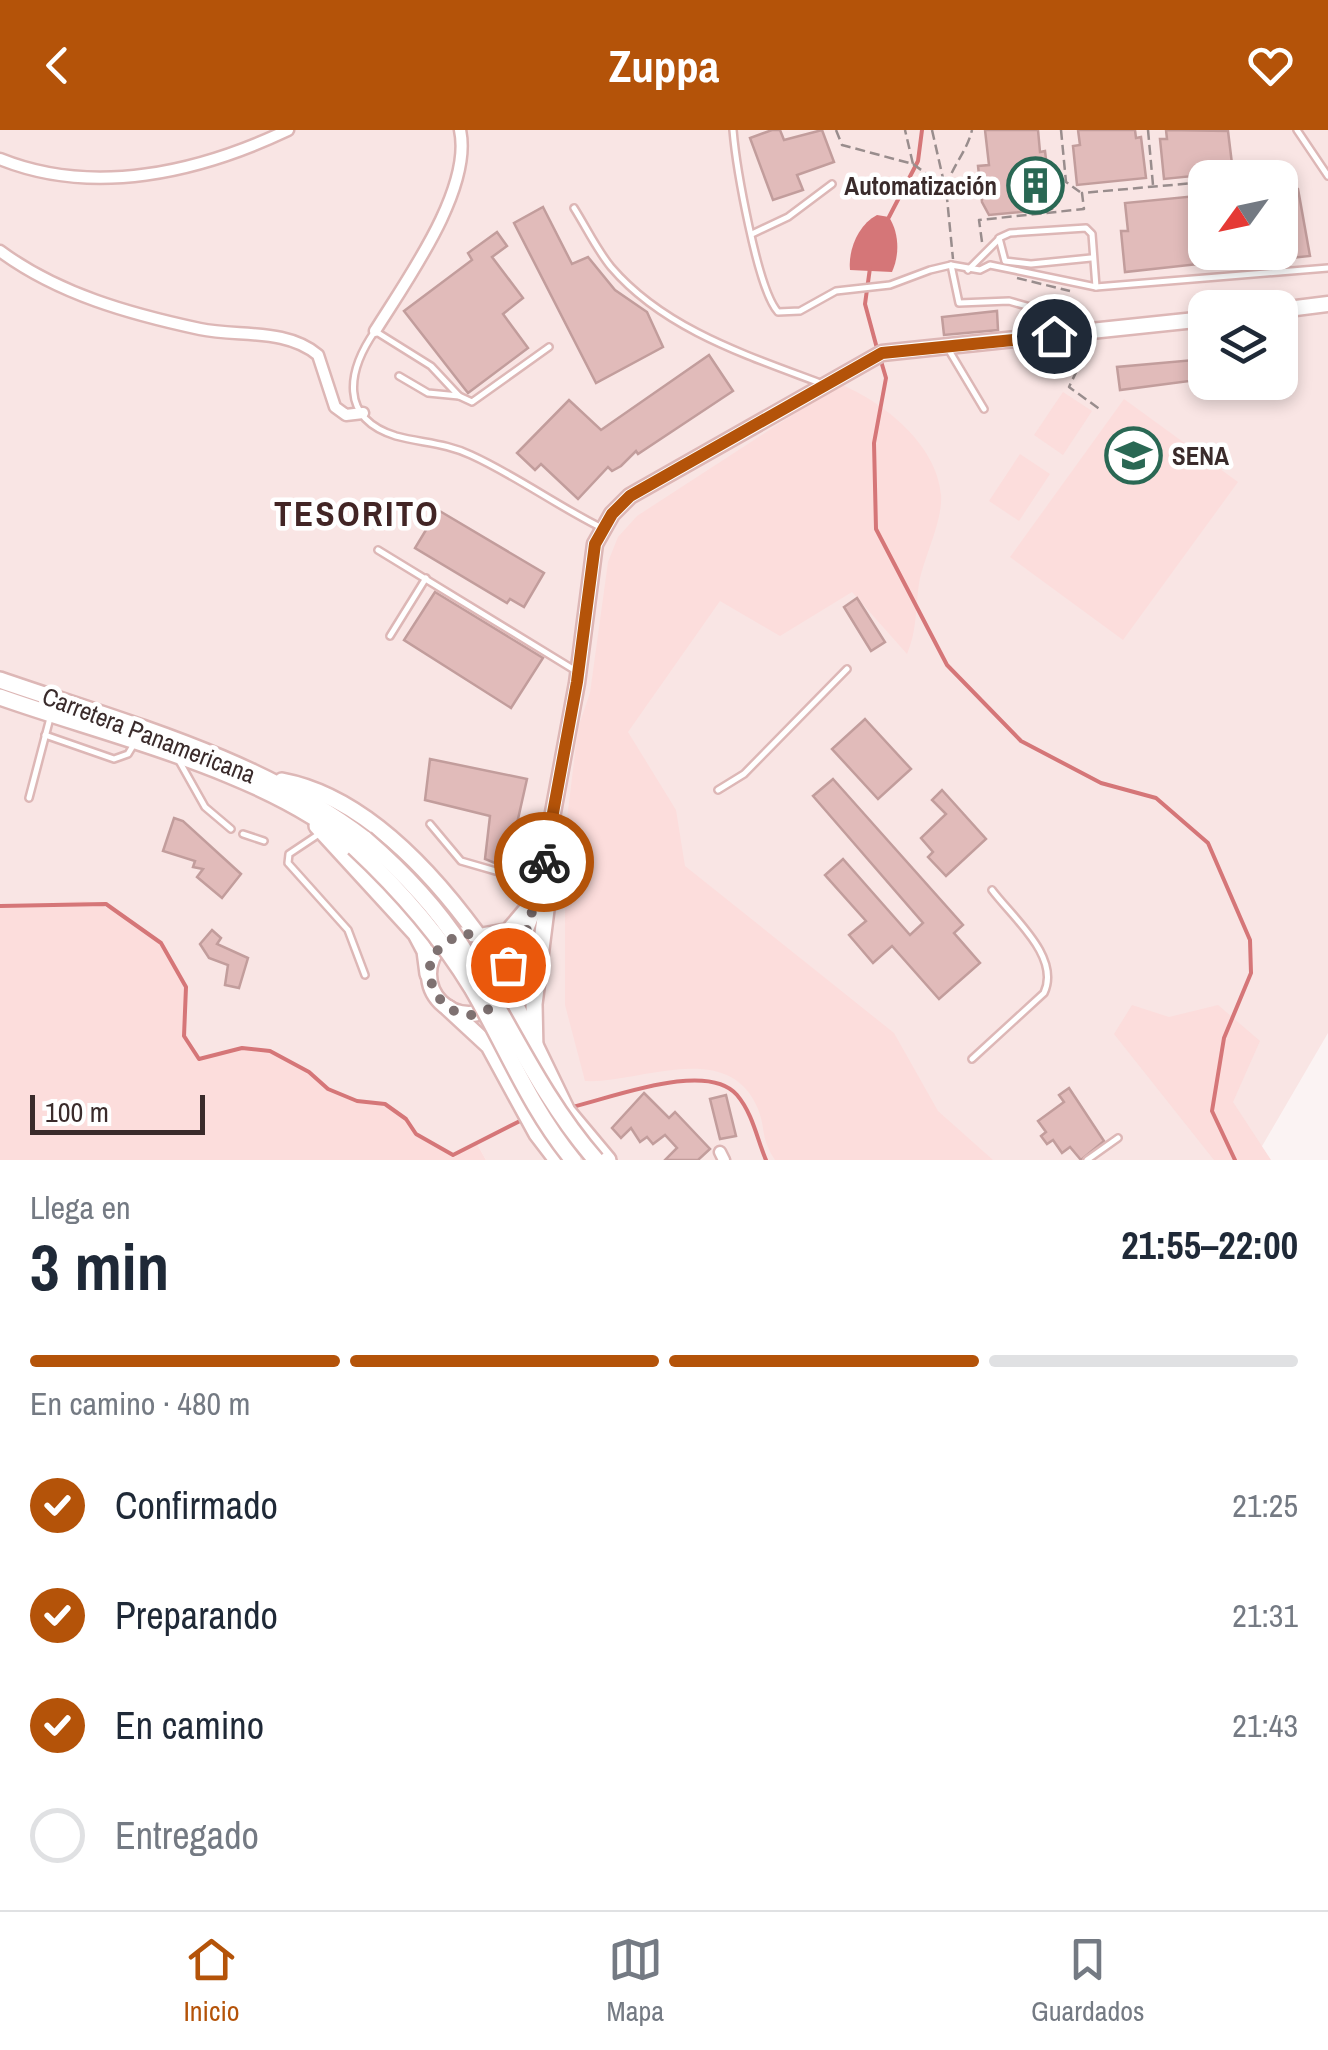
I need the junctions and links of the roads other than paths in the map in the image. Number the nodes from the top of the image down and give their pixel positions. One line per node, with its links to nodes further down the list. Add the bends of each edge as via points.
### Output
1 (288, 130): 5 (street, via 169,171 119,180)
2 (460, 130): 22 (street, via 464,148 454,184 420,260)
3 (733, 130): 9 (lane)
4 (1297, 130): 6 (lane)
5 (0, 159)
6 (1328, 176)
7 (832, 184): 9 (lane)
8 (574, 208): 27 (lane, via 610,266 648,303 691,331)
9 (752, 234): 15 (lane, via 778,312 800,311 836,291 890,285)
10 (999, 238): 12 (lane, via 1086,228 1092,234); 13 (lane); 17 (lane)
11 (0, 251): 30 (street, via 88,299 200,329 293,340 318,355 334,407 346,415)
12 (1090, 258): 13 (lane); 18 (lane)
13 (1005, 262): 14 (lane)
14 (990, 265): 17 (lane); 18 (lane)
15 (952, 266): 17 (lane); 23 (lane, via 959,304 1009,301 1048,312)
16 (1328, 268): 18 (lane)
17 (968, 270)
18 (1096, 288)
19 (1328, 304): 20 (main road)
20 (1298, 308)
21 (1188, 321): 23 (main road)
22 (375, 330): 28 (lane, via 431,366); 30 (lane, via 351,380)
23 (1054, 336): 25 (main road)
24 (549, 347): 28 (lane, via 479,401)
25 (947, 347): 27 (main road, via 882,353); 29 (lane)
26 (400, 376): 28 (lane, via 428,393)
27 (823, 384): 31 (main road, via 630,496)
28 (459, 396)
29 (984, 409)
30 (364, 413): 31 (lane, via 383,431 474,456)
31 (603, 528): 36 (main road, via 595,544)
32 (378, 550): 33 (lane)
33 (426, 578): 34 (lane); 36 (lane)
34 (390, 636)
35 (847, 669): 44 (lane, via 744,774)
36 (578, 673): 51 (main road)
37 (0, 680): 43 (highway, Carretera Panamericana)
38 (0, 697): 39 (highway, Carretera Panamericana)
39 (50, 715): 40 (lane); 41 (highway, Carretera Panamericana)
40 (46, 735): 41 (lane, via 114,759); 45 (lane)
41 (134, 744): 42 (highway, Carretera Panamericana)
42 (177, 757): 46 (highway, Carretera Panamericana); 48 (lane, via 205,807)
43 (263, 778): 53 (highway, Carretera Panamericana); 56 (highway, via 304,786 351,811 414,861)
44 (718, 790)
45 (29, 798)
46 (309, 815): 49 (highway); 53 (highway, Carretera Panamericana)
47 (430, 824): 55 (lane, via 461,862)
48 (231, 829)
49 (322, 832): 57 (highway, via 416,934); 58 (lane, via 289,854 288,863 348,930)
50 (243, 834): 52 (lane)
51 (548, 839): 55 (main road); 61 (highway)
52 (264, 841)
53 (359, 843): 65 (highway, Carretera Panamericana, bridge, via 436,933 540,1114); 66 (highway, Carretera Panamericana, bridge, via 405,874 461,946 549,1098)
54 (992, 890): 62 (lane, via 1048,963 1049,982)
55 (539, 891): 56 (main road, via 508,932); 59 (main road)
56 (479, 934): 57 (main road, via 457,935 439,946); 59 (main road, via 501,950)
57 (428, 974): 60 (main road, via 433,994)
58 (365, 975)
59 (508, 980): 60 (main road, via 482,1012); 61 (highway)
60 (448, 1008): 64 (highway, via 489,1046)
61 (535, 1051): 67 (highway, via 580,1129)
62 (972, 1060)
63 (1118, 1138): 68 (lane)
64 (557, 1160)
65 (574, 1160)
66 (596, 1160)
67 (608, 1160)
68 (1088, 1160)

